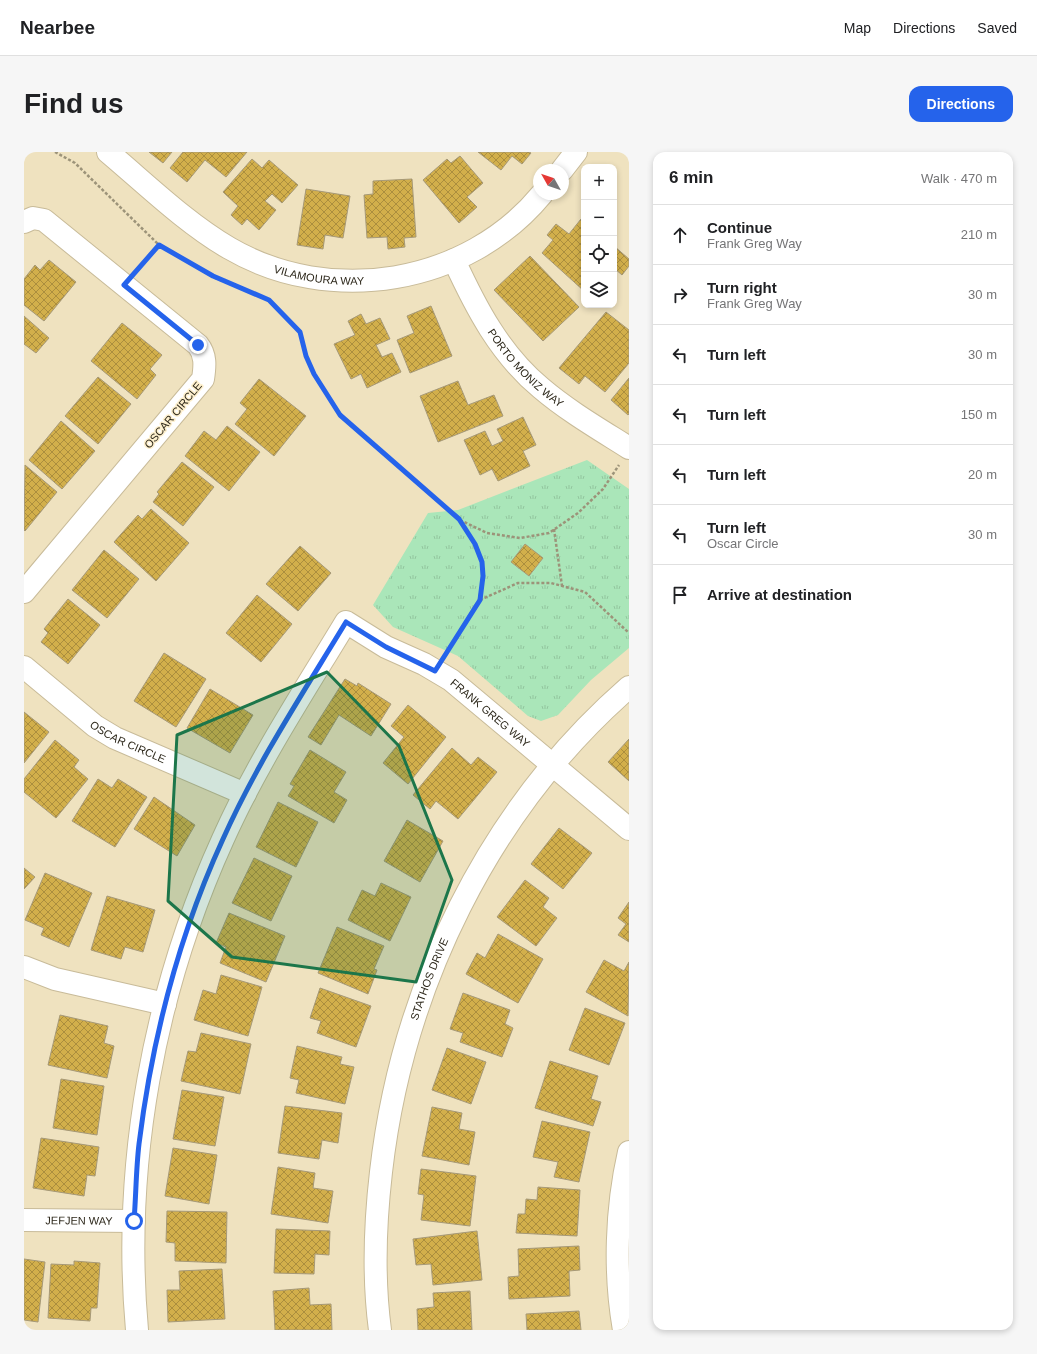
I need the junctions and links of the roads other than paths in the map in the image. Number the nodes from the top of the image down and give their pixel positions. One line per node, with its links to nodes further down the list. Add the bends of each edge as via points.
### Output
1 (108, 152): 6 (street, VILAMOURA WAY, via 195,224 229,248 266,266 306,277 361,282 402,277)
2 (576, 152): 3 (street)
3 (567, 164)
4 (536, 200): 6 (street, VILAMOURA WAY, via 509,227 477,249)
5 (24, 222): 8 (street, OSCAR CIRCLE, via 33,218 44,220 198,345 203,351 205,366 203,379)
6 (454, 260): 7 (street, PORTO MONIZ WAY, via 473,301 494,337 520,368 540,388 574,412)
7 (625, 455)
8 (24, 592)
9 (24, 667): 12 (street, OSCAR CIRCLE, via 96,726 115,738)
10 (629, 687): 11 (street, STATHOS DRIVE)
11 (553, 765): 12 (street, FRANK GREG WAY, via 451,680 386,647 346,622 267,752); 13 (street, FRANK GREG WAY); 20 (street, STATHOS DRIVE, via 523,803 484,863 450,926 430,970 407,1039 385,1132 377,1204 376,1252)
12 (245, 794): 15 (street, FRANK GREG WAY, via 203,885)
13 (629, 829)
14 (24, 967): 15 (street, via 55,979)
15 (165, 1004): 18 (street, FRANK GREG WAY, via 150,1070 139,1145)
16 (629, 1152): 21 (street, via 620,1208 618,1266)
17 (24, 1220): 18 (street, JEFJEN WAY)
18 (134, 1221): 19 (street, FRANK GREG WAY)
19 (137, 1330)
20 (380, 1330)
21 (624, 1330)

